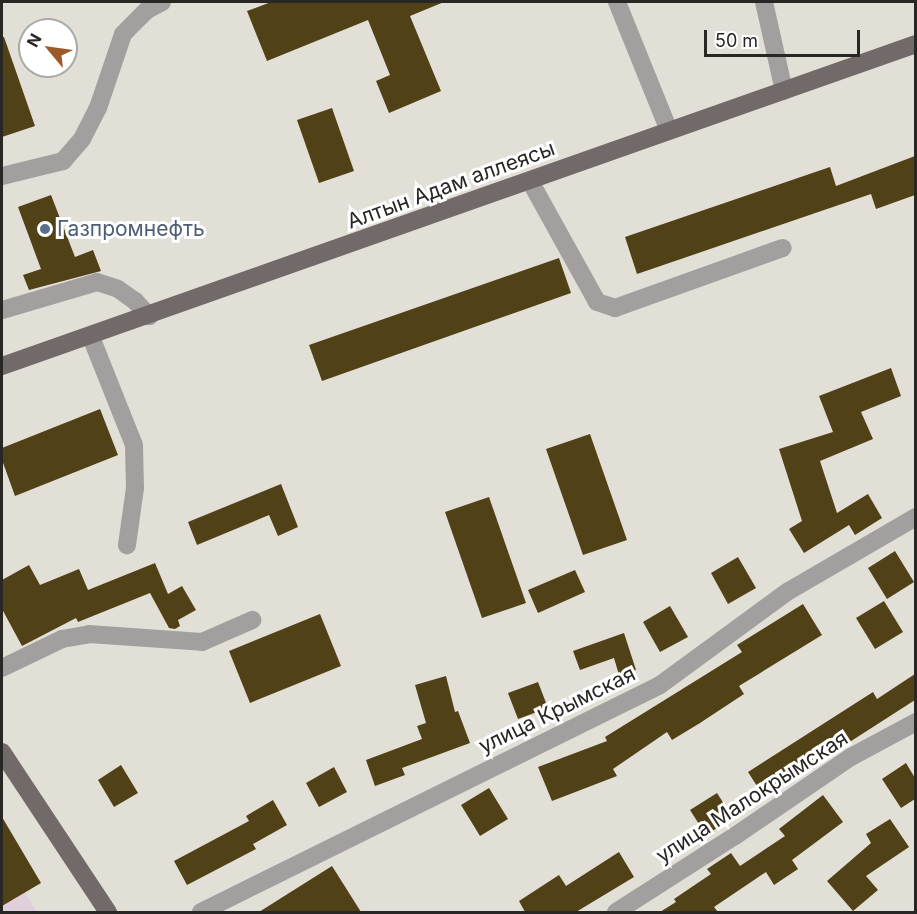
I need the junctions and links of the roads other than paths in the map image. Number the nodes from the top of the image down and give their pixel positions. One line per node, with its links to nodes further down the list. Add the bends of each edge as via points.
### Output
1 (162, 2): 7 (street, via 147,10 123,34 98,108 82,139 63,161)
2 (617, 2): 6 (street)
3 (764, 2): 5 (street)
4 (915, 44): 5 (main road, Алтын Адам аллеясы)
5 (784, 91): 6 (main road, Алтын Адам аллеясы)
6 (669, 131): 8 (main road, Алтын Адам аллеясы)
7 (2, 176)
8 (530, 181): 9 (street, via 597,302 615,308); 11 (main road, Алтын Адам аллеясы)
9 (783, 248)
10 (2, 310): 11 (street, via 97,282 118,289)
11 (149, 316): 12 (main road, Алтын Адам аллеясы)
12 (91, 337): 13 (main road, Алтын Адам аллеясы); 15 (street, via 134,446 135,488)
13 (2, 366)
14 (915, 517): 21 (street, улица Крымская, via 787,592 660,685)
15 (127, 545)
16 (252, 620): 17 (street, via 202,642 89,633 62,639)
17 (2, 668)
18 (915, 722): 22 (street, улица Малокрымская, via 851,757)
19 (2, 752): 20 (main road)
20 (108, 912)
21 (201, 912)
22 (616, 912)

